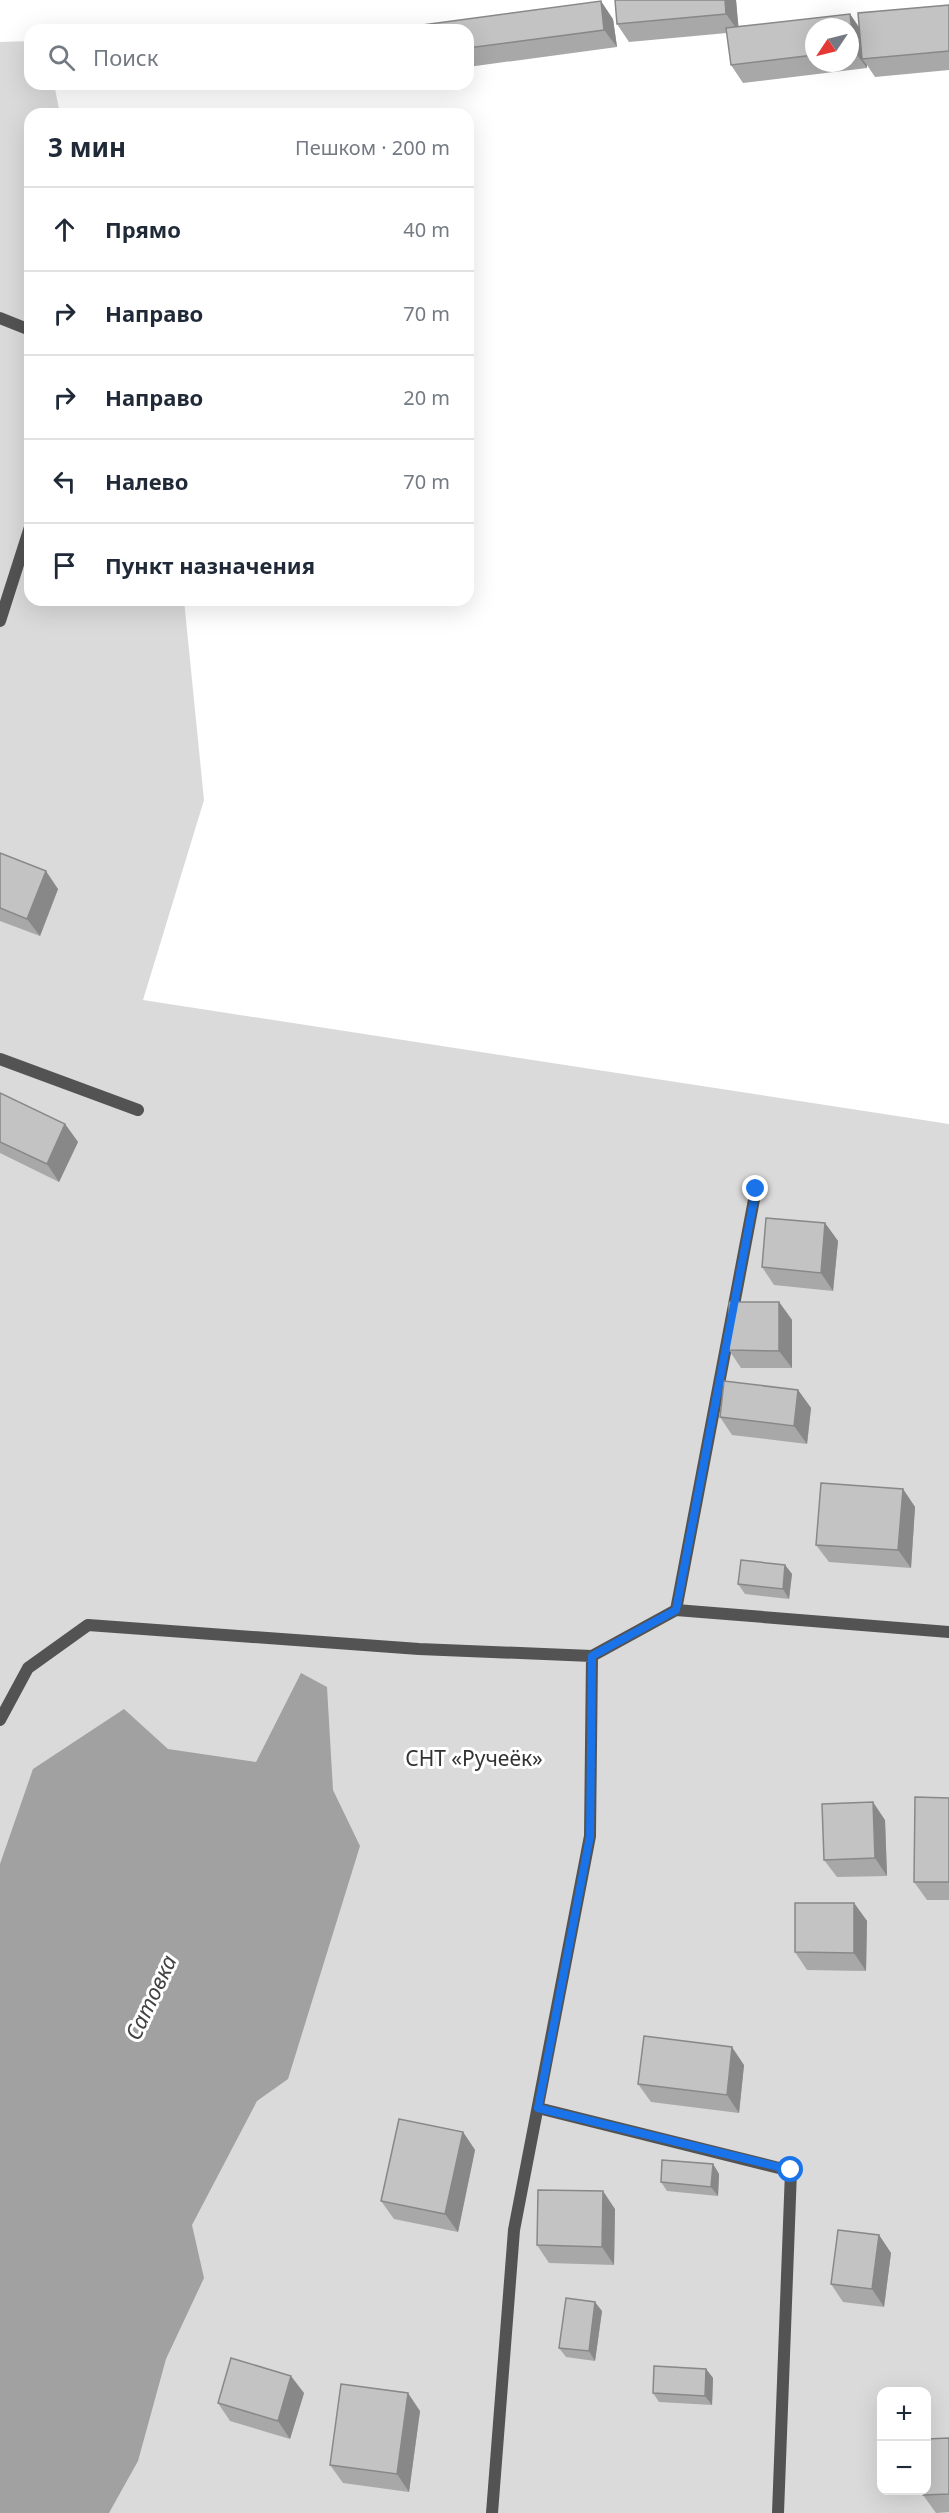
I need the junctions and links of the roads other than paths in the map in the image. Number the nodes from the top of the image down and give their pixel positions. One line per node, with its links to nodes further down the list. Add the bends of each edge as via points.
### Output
1 (0, 318): 2 (lane)
2 (24, 328)
3 (24, 546): 4 (lane)
4 (0, 621)
5 (0, 1059): 6 (lane)
6 (138, 1110)
7 (756, 1189): 8 (lane)
8 (676, 1610): 9 (lane); 10 (lane)
9 (949, 1632)
10 (592, 1656): 11 (lane, via 418,1649 88,1625 28,1668); 12 (lane, via 590,1836)
11 (0, 1720)
12 (538, 2108): 13 (lane, via 514,2230); 14 (lane, via 791,2170)
13 (492, 2513)
14 (778, 2513)

